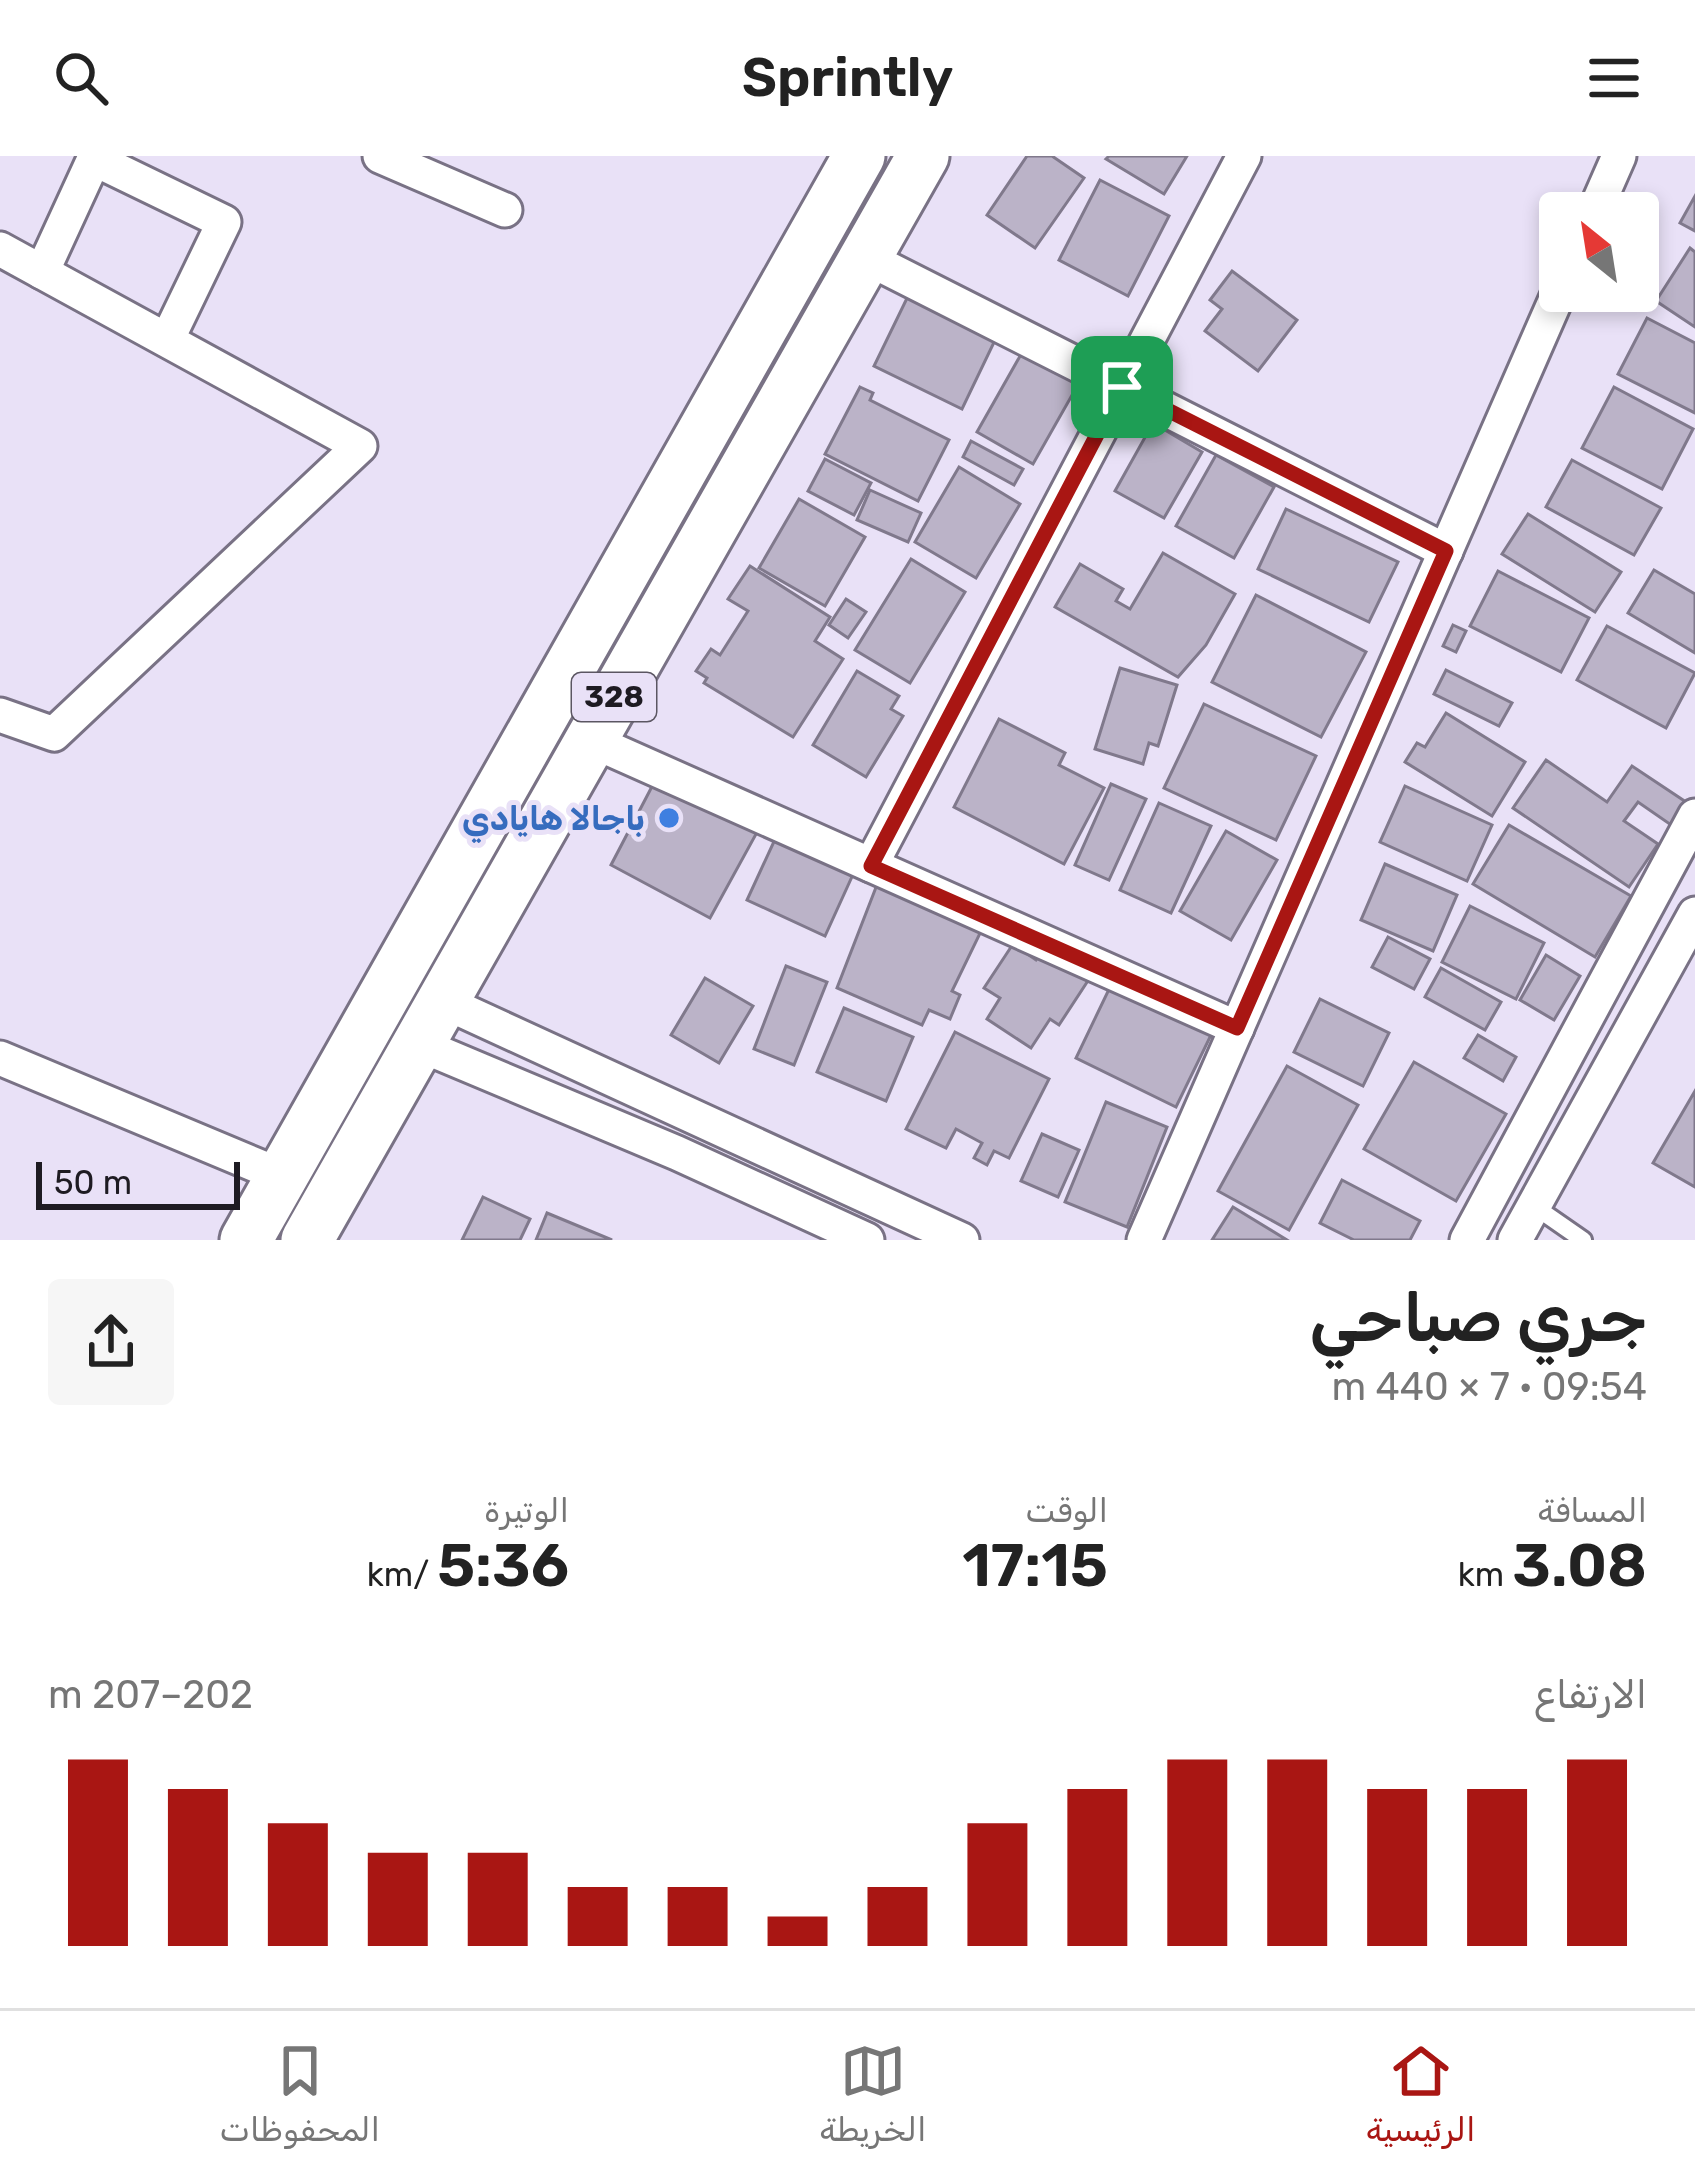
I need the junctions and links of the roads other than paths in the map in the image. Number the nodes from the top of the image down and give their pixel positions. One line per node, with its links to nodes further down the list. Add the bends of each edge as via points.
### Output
1 (380, 156): 7 (street)
2 (859, 156): 23 (main road)
3 (922, 156): 9 (main road, 328)
4 (1244, 156): 13 (street)
5 (1619, 156): 6 (street)
6 (1603, 192)
7 (505, 210)
8 (0, 248): 10 (street)
9 (865, 256): 13 (street); 16 (main road, 328)
10 (42, 272): 12 (street); 12 (street, via 94,159 224,222)
11 (1550, 312): 14 (street)
12 (167, 340): 15 (street, via 360,446 54,734)
13 (1122, 387): 14 (street); 18 (street)
14 (1446, 551): 21 (street)
15 (0, 715)
16 (590, 740): 18 (street); 20 (main road, 328)
17 (1695, 816): 30 (street)
18 (871, 866): 21 (street)
19 (1695, 914): 24 (street)
20 (430, 1023): 25 (street); 27 (main road, 328); 28 (street)
21 (1237, 1028): 29 (street)
22 (0, 1058): 23 (street)
23 (282, 1176): 26 (main road)
24 (1534, 1206): 31 (street); 32 (lane)
25 (845, 1236)
26 (246, 1240)
27 (308, 1240)
28 (962, 1240)
29 (1144, 1240)
30 (1467, 1240)
31 (1515, 1240)
32 (1583, 1240)

